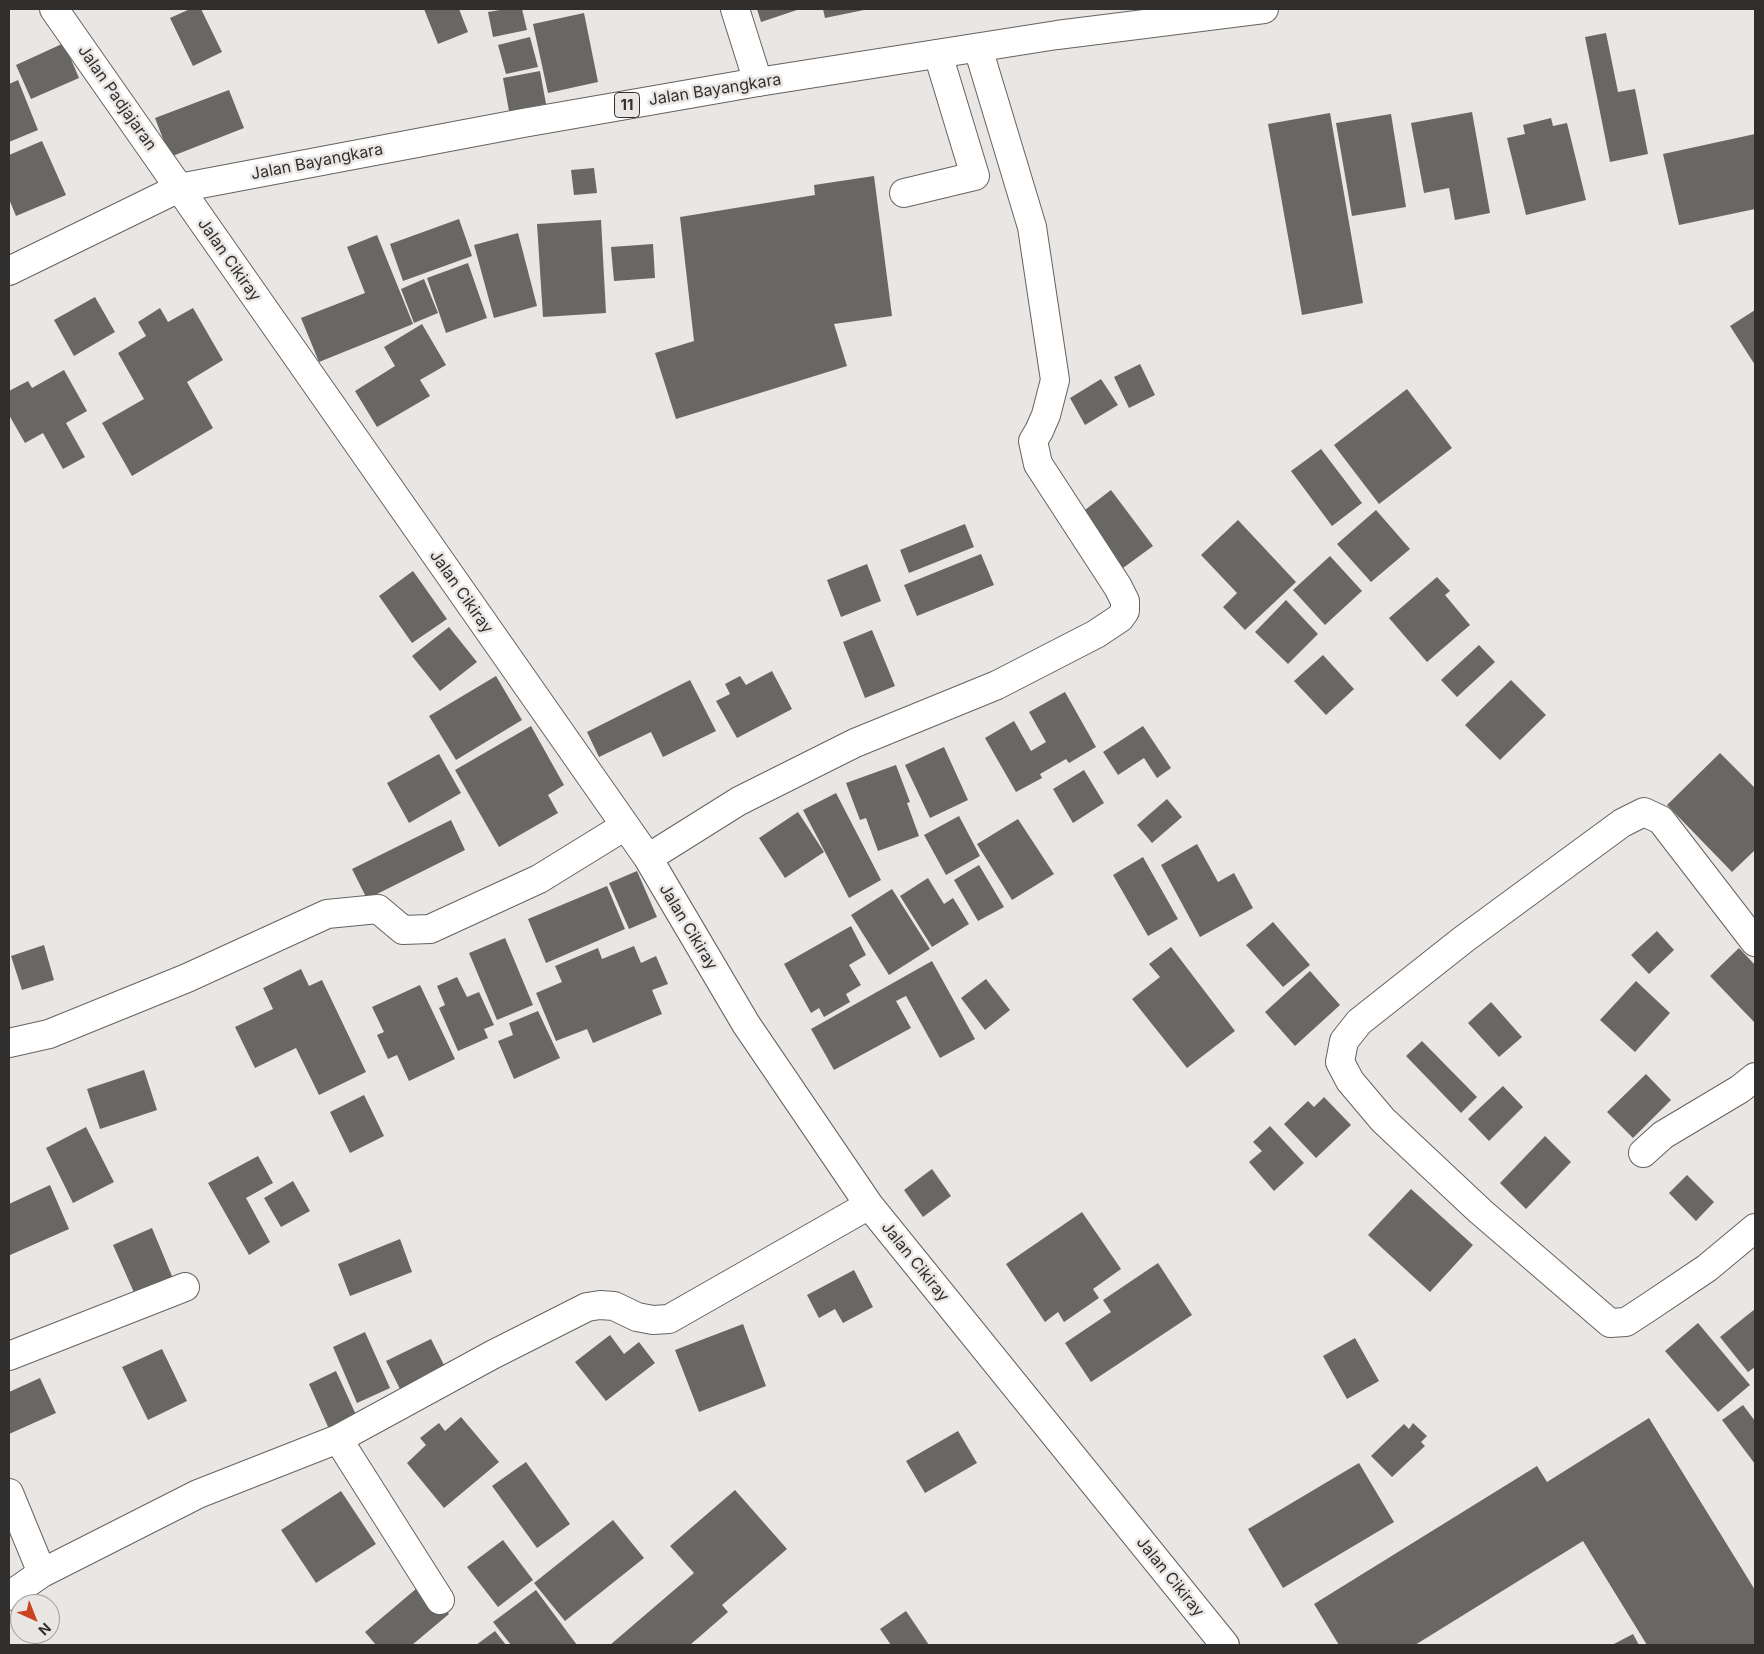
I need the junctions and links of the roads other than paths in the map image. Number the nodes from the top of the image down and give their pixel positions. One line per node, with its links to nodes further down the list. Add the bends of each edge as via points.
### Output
1 (54, 9): 7 (main road, Jalan Padjajaran)
2 (735, 9): 6 (main road)
3 (1264, 9): 4 (main road, Jalan Bayangkara / 11)
4 (978, 48): 5 (main road, Jalan Bayangkara / 11); 11 (main road, via 1032,228 1055,380 1046,415 1033,441 1038,464 1118,588 1125,601 1125,611 1096,634 997,685 855,743 738,801)
5 (938, 54): 6 (main road, Jalan Bayangkara / 11); 8 (main road, via 975,176)
6 (758, 82): 7 (main road, Jalan Bayangkara / 11)
7 (179, 188): 9 (main road, Jalan Bayangkara / 11); 10 (main road, Jalan Cikiray)
8 (904, 193)
9 (9, 271)
10 (625, 826): 11 (main road, Jalan Cikiray); 13 (main road, via 539,879 430,929 403,930 378,909 327,914 187,978 49,1034)
11 (648, 858): 16 (main road, Jalan Cikiray, via 746,1024)
12 (1755, 942): 17 (main road, via 1661,820 1644,812 1622,823 1464,939 1359,1022 1344,1041 1340,1062 1350,1081 1383,1120 1480,1211 1610,1323 1626,1322 1649,1307 1707,1268)
13 (9, 1043)
14 (1755, 1077): 15 (main road, via 1663,1136)
15 (1643, 1153)
16 (869, 1205): 20 (main road, via 669,1319 637,1318 614,1306 587,1307); 25 (main road, Jalan Cikiray)
17 (1755, 1228)
18 (185, 1287): 19 (main road)
19 (9, 1356)
20 (338, 1439): 22 (main road, via 198,1494); 24 (main road)
21 (9, 1493): 22 (main road)
22 (42, 1573): 23 (main road)
23 (9, 1596)
24 (440, 1600)
25 (1224, 1645)

